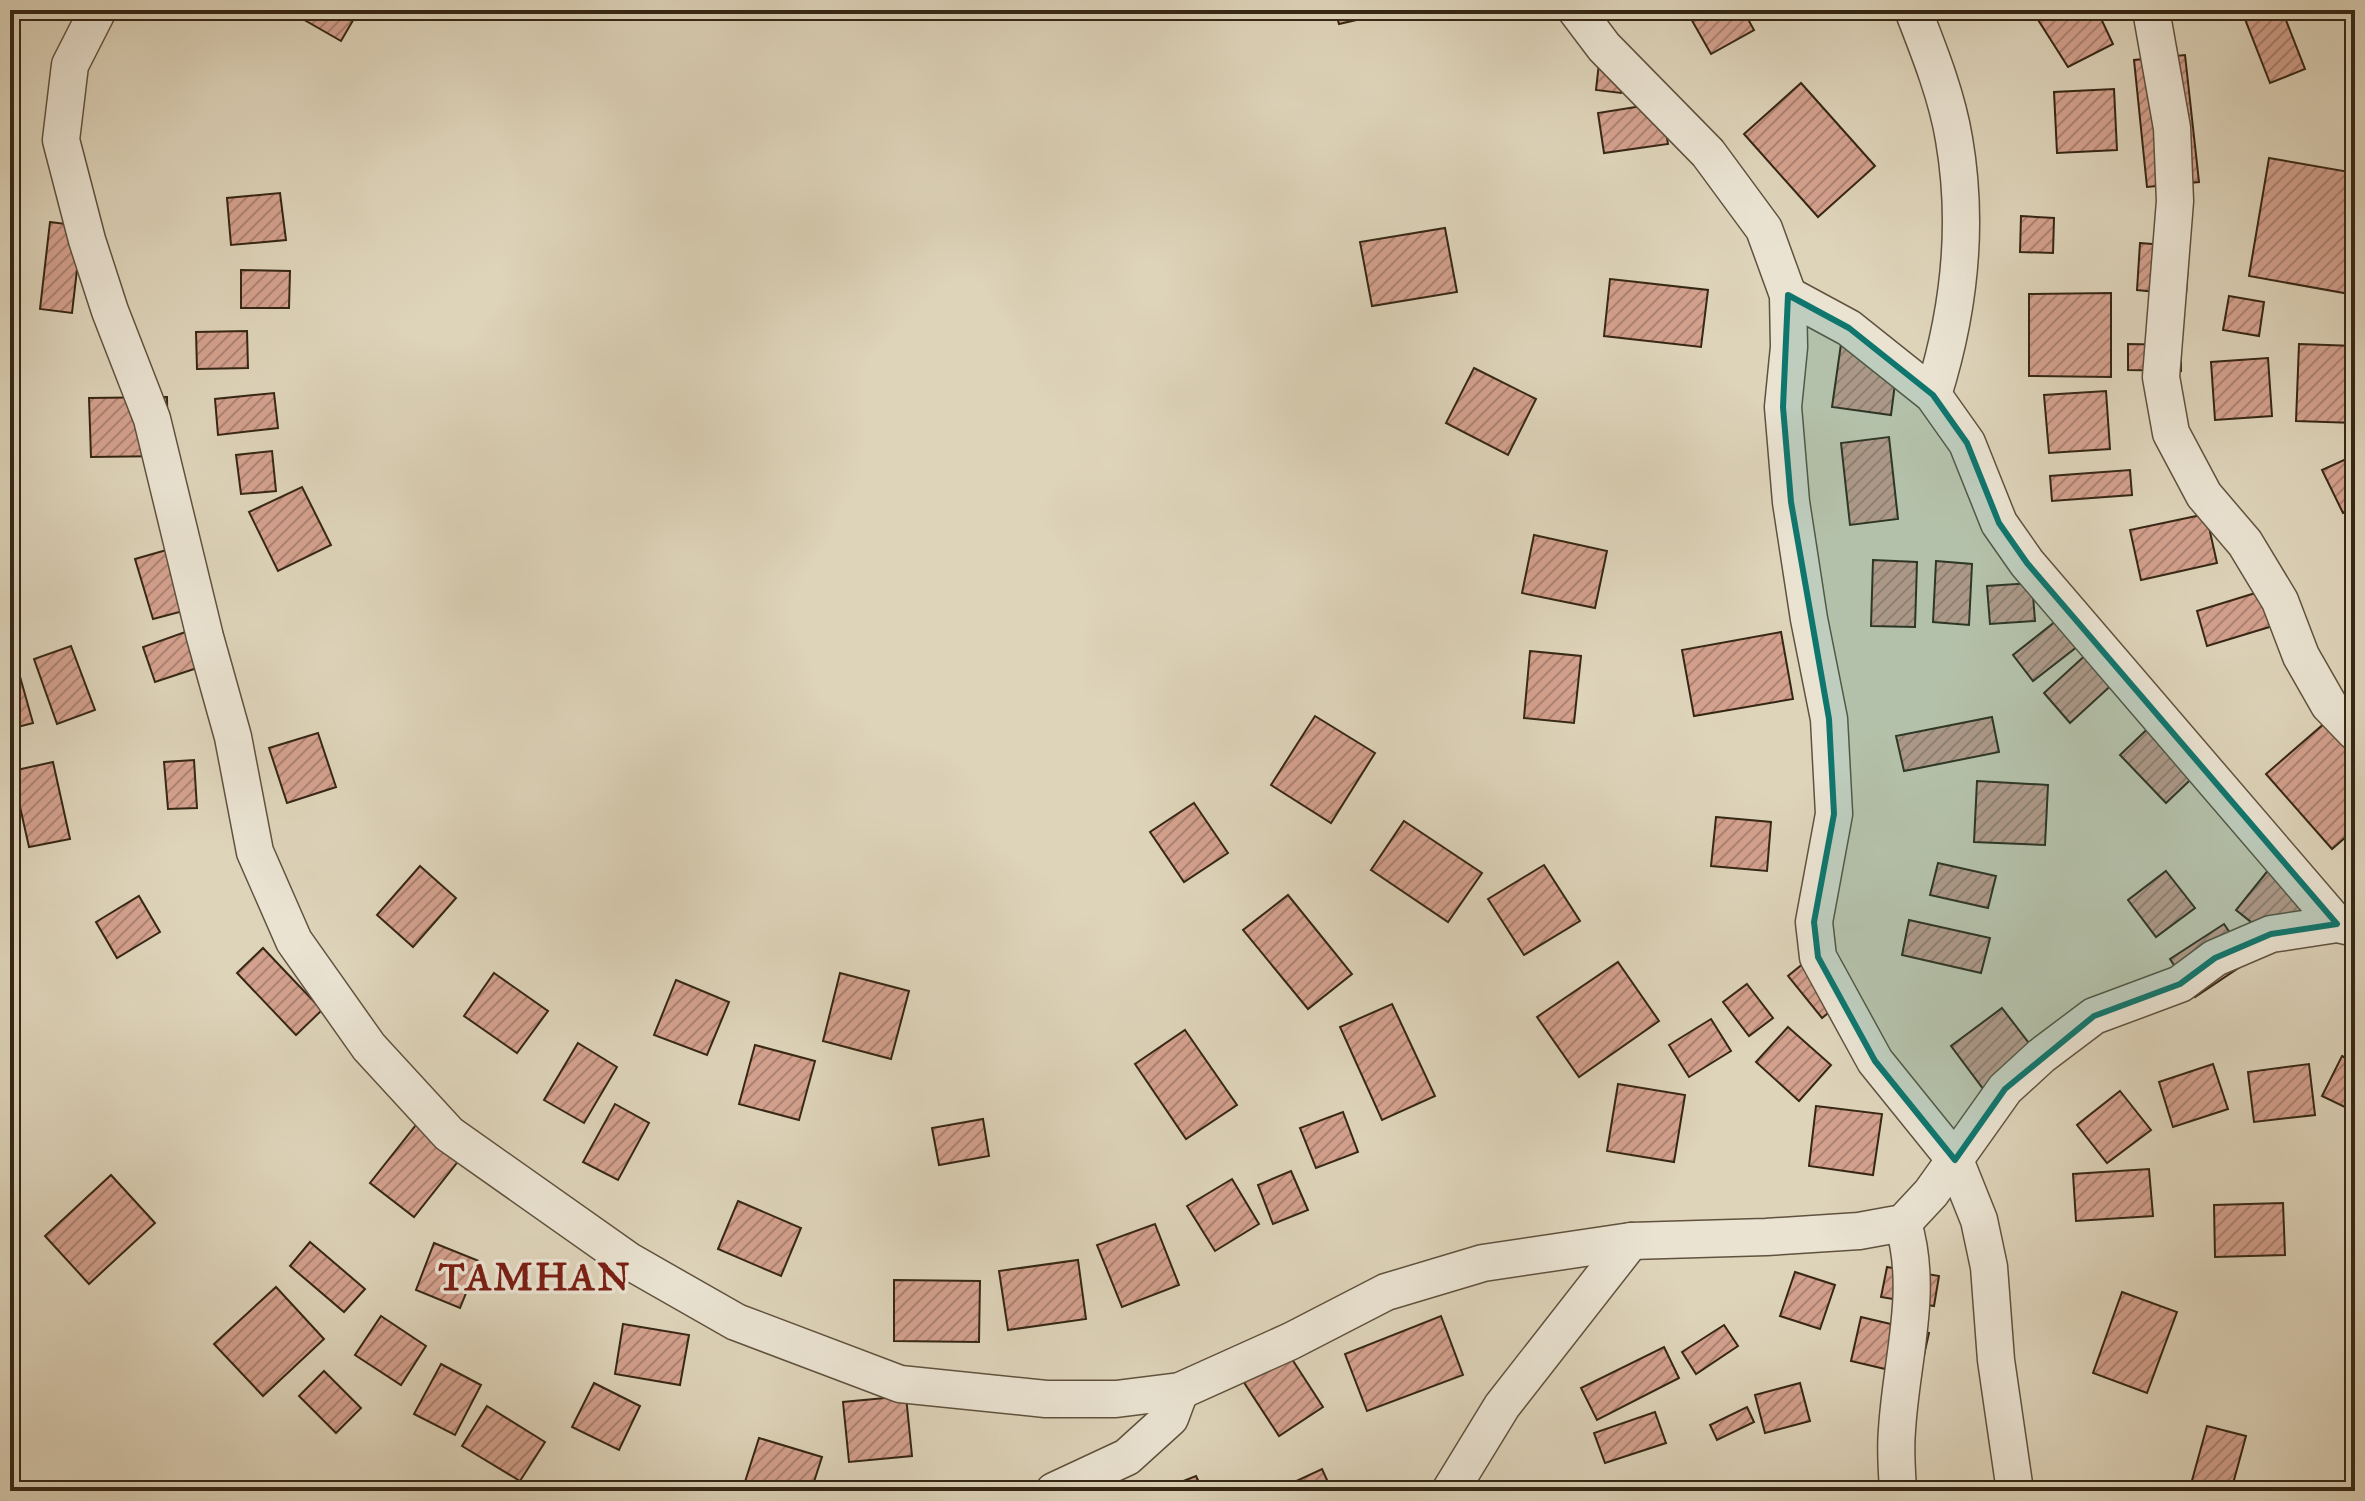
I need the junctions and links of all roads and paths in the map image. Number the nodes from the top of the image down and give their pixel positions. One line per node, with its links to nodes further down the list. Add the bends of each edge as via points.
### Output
1 (98, 10): 12 (street, via 70,65 61,140 110,311 152,419 233,737 255,852 294,941 369,1047 449,1134 629,1261 736,1322 900,1384 1046,1399 1116,1399)
2 (1576, 10): 5 (street, via 1604,47 1708,153 1764,229)
3 (1913, 10): 6 (street, via 1954,138 1961,210 1959,286)
4 (2151, 10): 7 (street, via 2172,128 2175,201 2161,377 2171,433 2204,495 2245,543 2280,601 2301,656 2329,705)
5 (1788, 295): 6 (street, via 1849,328); 9 (street, via 1783,407 1791,502 1829,719 1834,814 1814,922 1818,957 1875,1061)
6 (1933, 395): 8 (street, via 1967,443 1999,523 2027,563)
7 (2355, 732)
8 (2346, 926): 9 (street, via 2271,934 2215,958 2180,984 2094,1016 2005,1089)
9 (1955, 1160): 10 (street); 16 (street, via 1979,1220 1989,1267)
10 (1903, 1223): 11 (street, via 1859,1231); 15 (street, via 1913,1300 1896,1430)
11 (1631, 1241): 12 (street, via 1483,1263 1386,1292); 14 (street, via 1502,1406)
12 (1180, 1391): 13 (street, via 1170,1418 1127,1457)
13 (1054, 1491)
14 (1450, 1491)
15 (1898, 1491)
16 (2015, 1491)

